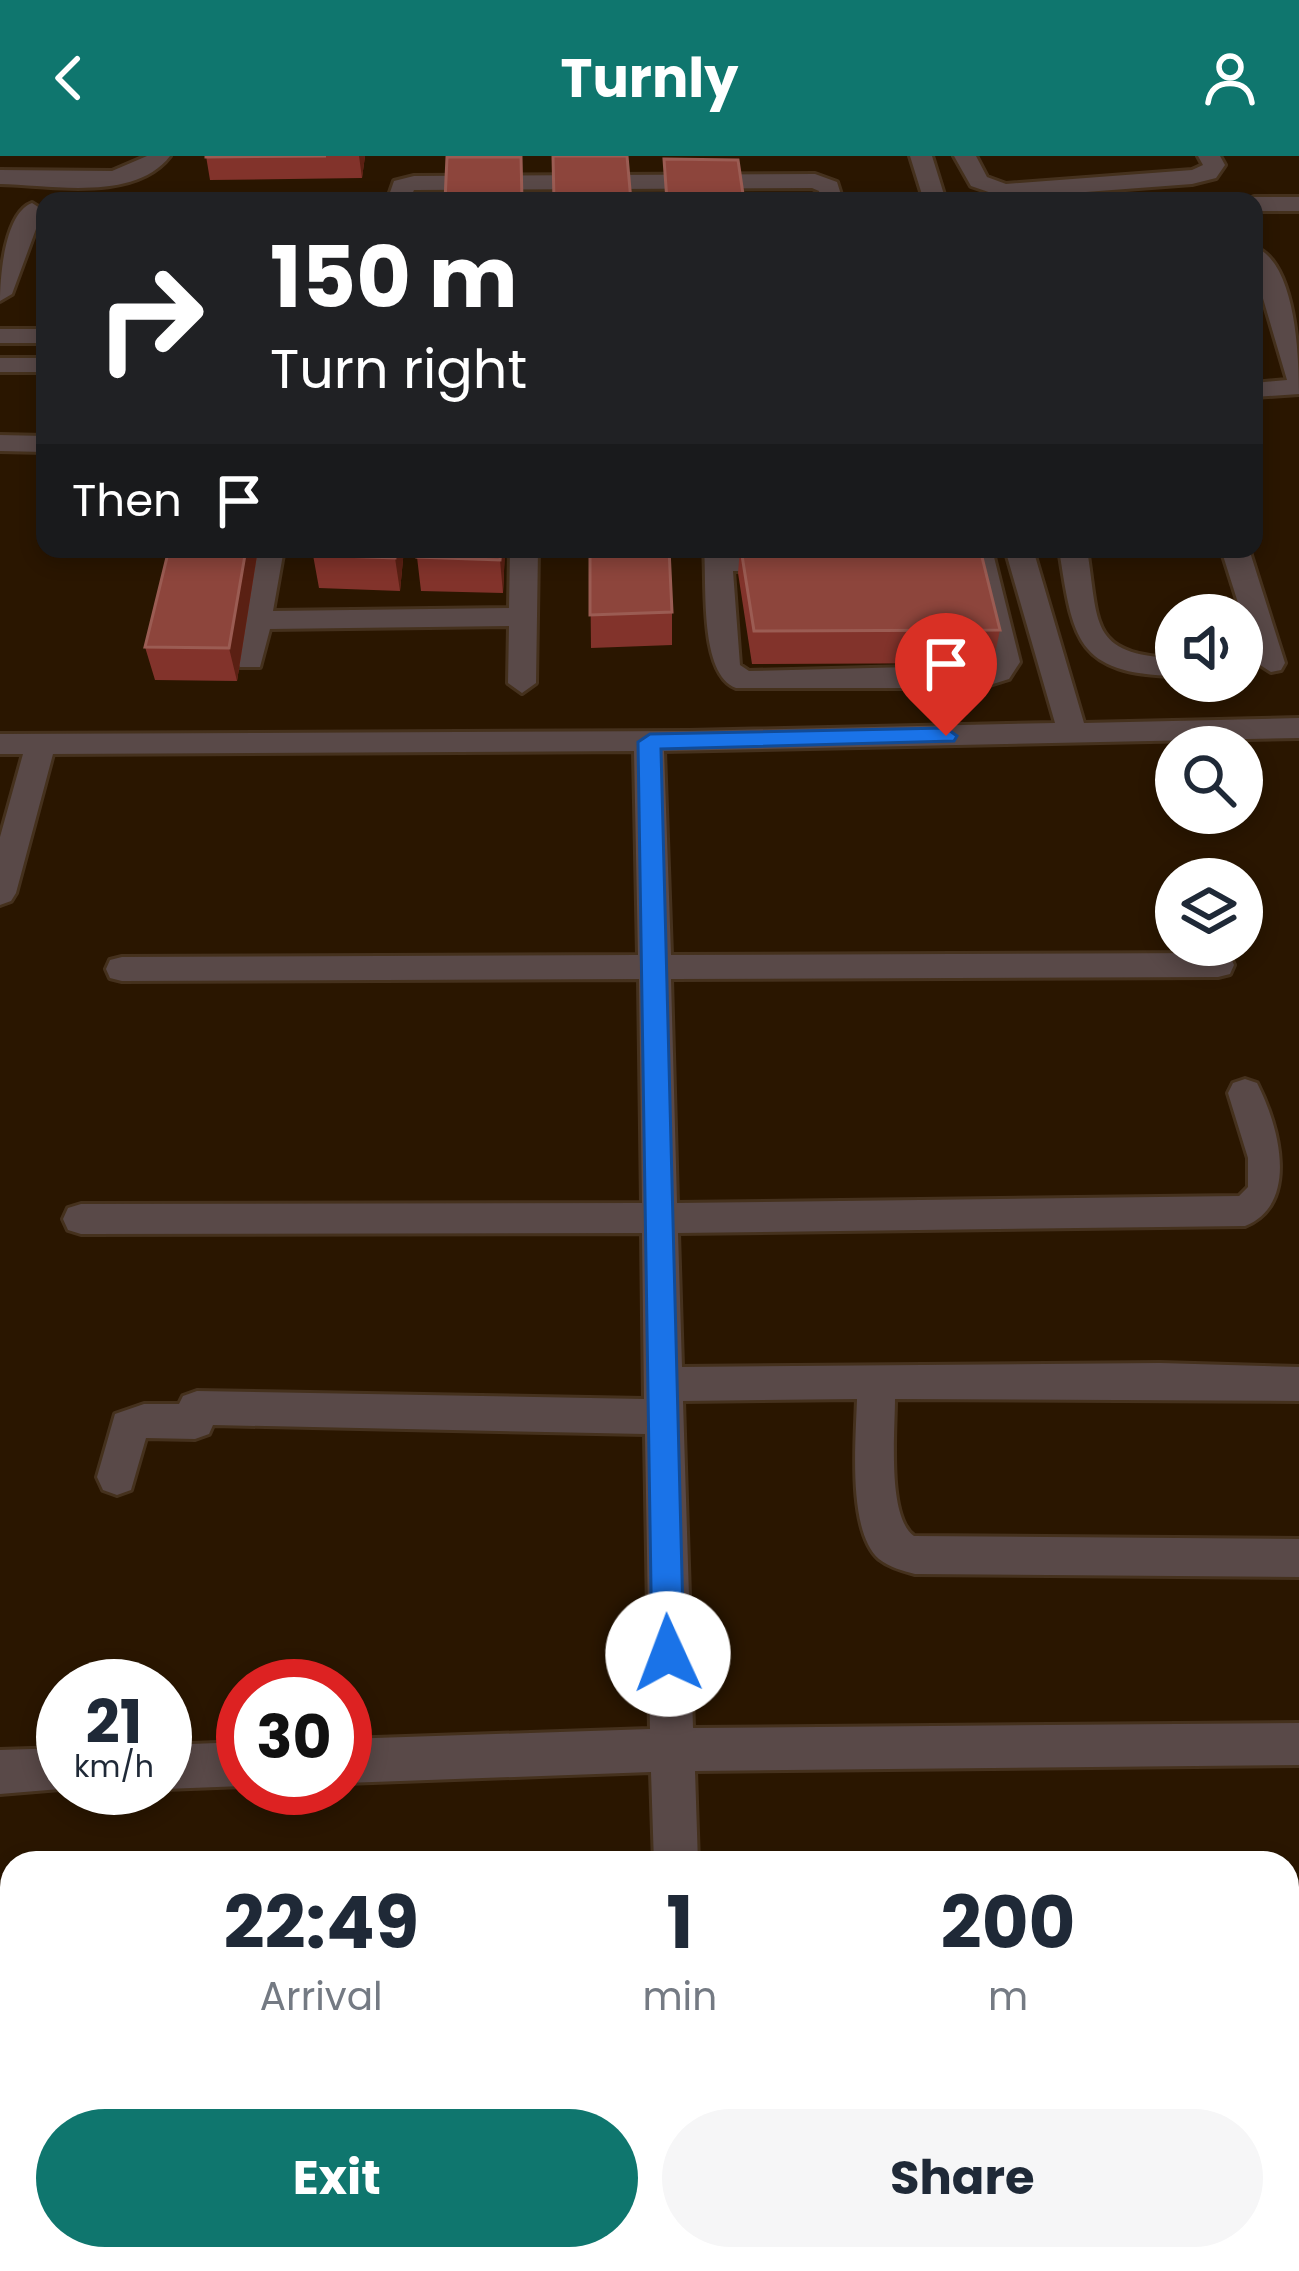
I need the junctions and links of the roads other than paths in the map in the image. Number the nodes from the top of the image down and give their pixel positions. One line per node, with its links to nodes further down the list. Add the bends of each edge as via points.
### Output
1 (159, 156): 5 (street, via 131,178)
2 (921, 156): 11 (street)
3 (965, 156): 4 (street, via 974,180 1006,191 1192,176 1208,173)
4 (1209, 156)
5 (0, 177)
6 (537, 191): 7 (street); 9 (street, via 414,183)
7 (641, 191): 8 (street)
8 (752, 191): 10 (street, via 820,182)
9 (399, 192)
10 (830, 192)
11 (932, 192)
12 (1263, 204): 13 (street)
13 (1299, 204)
14 (0, 210): 15 (street)
15 (36, 210)
16 (36, 216): 18 (street)
17 (1263, 264): 23 (street)
18 (0, 294)
19 (0, 336): 20 (street)
20 (36, 336)
21 (0, 365): 22 (street)
22 (36, 365)
23 (1299, 384): 24 (street)
24 (1263, 389)
25 (0, 443): 26 (street)
26 (36, 444)
27 (268, 558): 39 (street)
28 (523, 558): 38 (street)
29 (718, 558): 32 (street, via 726,665 746,681 1000,672 1006,662)
30 (754, 558): 37 (street)
31 (924, 558): 36 (street)
32 (984, 558)
33 (1021, 558): 45 (street)
34 (1075, 558): 42 (street, via 1088,633 1100,652 1115,663)
35 (1238, 558): 41 (street)
36 (895, 560)
37 (807, 561)
38 (520, 617): 39 (street); 43 (street)
39 (257, 620): 40 (street)
40 (250, 660)
41 (1271, 663)
42 (1155, 668)
43 (522, 683)
44 (1299, 728): 45 (street)
45 (1075, 733): 46 (street)
46 (650, 742): 48 (street); 50 (street)
47 (0, 744): 48 (street)
48 (41, 744): 49 (street)
49 (0, 893)
50 (656, 965): 51 (street); 52 (street); 54 (street)
51 (1155, 965)
52 (122, 969)
53 (1244, 1094): 54 (street, via 1268,1170 1267,1194 1245,1210)
54 (662, 1218): 55 (street); 58 (street)
55 (81, 1219)
56 (876, 1382): 57 (street); 58 (street); 60 (street, via 880,1516 887,1539 903,1553)
57 (1299, 1384)
58 (664, 1400): 59 (street, via 196,1408 195,1422 129,1426); 62 (street)
59 (117, 1477)
60 (1299, 1558)
61 (1299, 1744): 62 (street)
62 (672, 1750): 63 (street); 66 (street)
63 (372, 1760)
64 (36, 1771): 65 (street)
65 (0, 1772)
66 (676, 1851)

